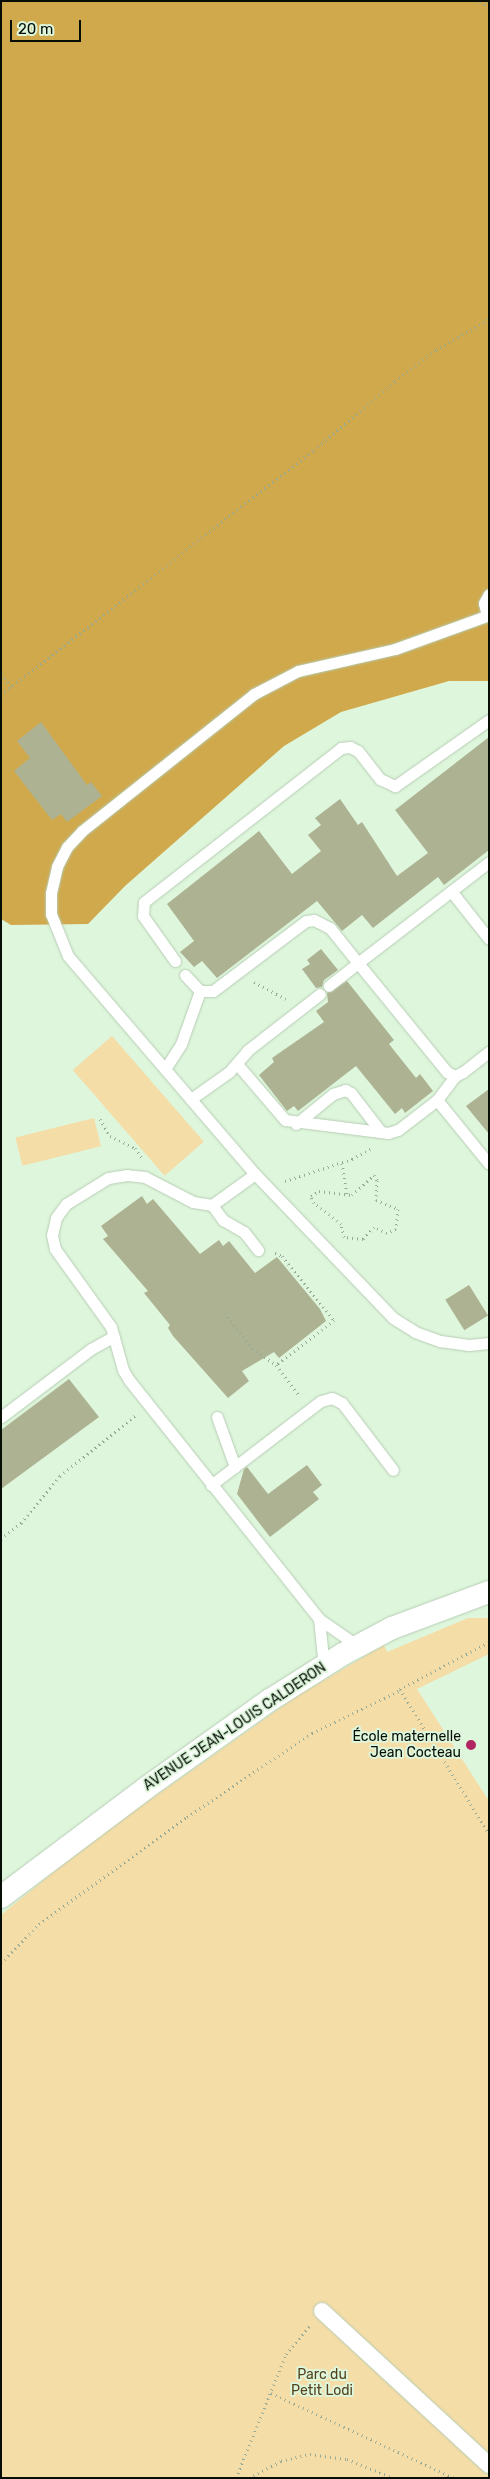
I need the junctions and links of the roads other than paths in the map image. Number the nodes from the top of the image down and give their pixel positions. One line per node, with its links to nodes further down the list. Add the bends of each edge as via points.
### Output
1 (489, 594): 2 (lane, via 484,603)
2 (488, 616): 15 (lane, via 395,649 298,671 276,681 170,759 67,847 50,893 51,914 59,936 68,956)
3 (487, 719): 7 (lane, via 395,786 380,779 358,751 350,747 341,748 144,902 143,916)
4 (489, 862): 5 (lane)
5 (451, 891): 6 (lane); 8 (lane)
6 (489, 940)
7 (175, 961)
8 (358, 963): 10 (lane); 11 (lane, via 330,928 314,920 306,921 213,991); 16 (lane, via 446,1072)
9 (185, 975): 11 (lane)
10 (329, 986)
11 (200, 991): 15 (lane, via 180,1044)
12 (320, 994): 14 (lane, via 248,1050)
13 (489, 1052): 16 (lane)
14 (237, 1064): 17 (lane); 19 (lane, via 278,1116)
15 (165, 1069): 17 (lane)
16 (455, 1076): 18 (lane)
17 (191, 1099): 22 (lane)
18 (437, 1100): 20 (lane, via 398,1130); 21 (lane)
19 (296, 1124): 20 (lane); 20 (lane, via 333,1094 345,1090)
20 (382, 1132)
21 (489, 1164)
22 (255, 1174): 23 (lane); 26 (lane, via 402,1325 440,1342)
23 (212, 1205): 24 (lane, via 223,1220 244,1232); 25 (lane, via 193,1202 145,1177 118,1176 90,1188 66,1204 56,1218 52,1235 55,1249 106,1319)
24 (258, 1250)
25 (114, 1336): 27 (lane, via 90,1349); 31 (lane, via 123,1370)
26 (489, 1343)
27 (1, 1417)
28 (217, 1417): 29 (lane)
29 (235, 1467): 30 (lane, via 310,1410 332,1398 342,1403); 31 (lane)
30 (393, 1470)
31 (211, 1486): 33 (lane)
32 (489, 1592): 34 (street, AVENUE JEAN-LOUIS CALDERON, via 443,1606)
33 (319, 1619): 34 (lane); 35 (lane)
34 (358, 1646): 35 (street, AVENUE JEAN-LOUIS CALDERON)
35 (324, 1667): 36 (street, AVENUE JEAN-LOUIS CALDERON, via 146,1788)
36 (1, 1897)
37 (322, 2311): 38 (street)
38 (489, 2465)

